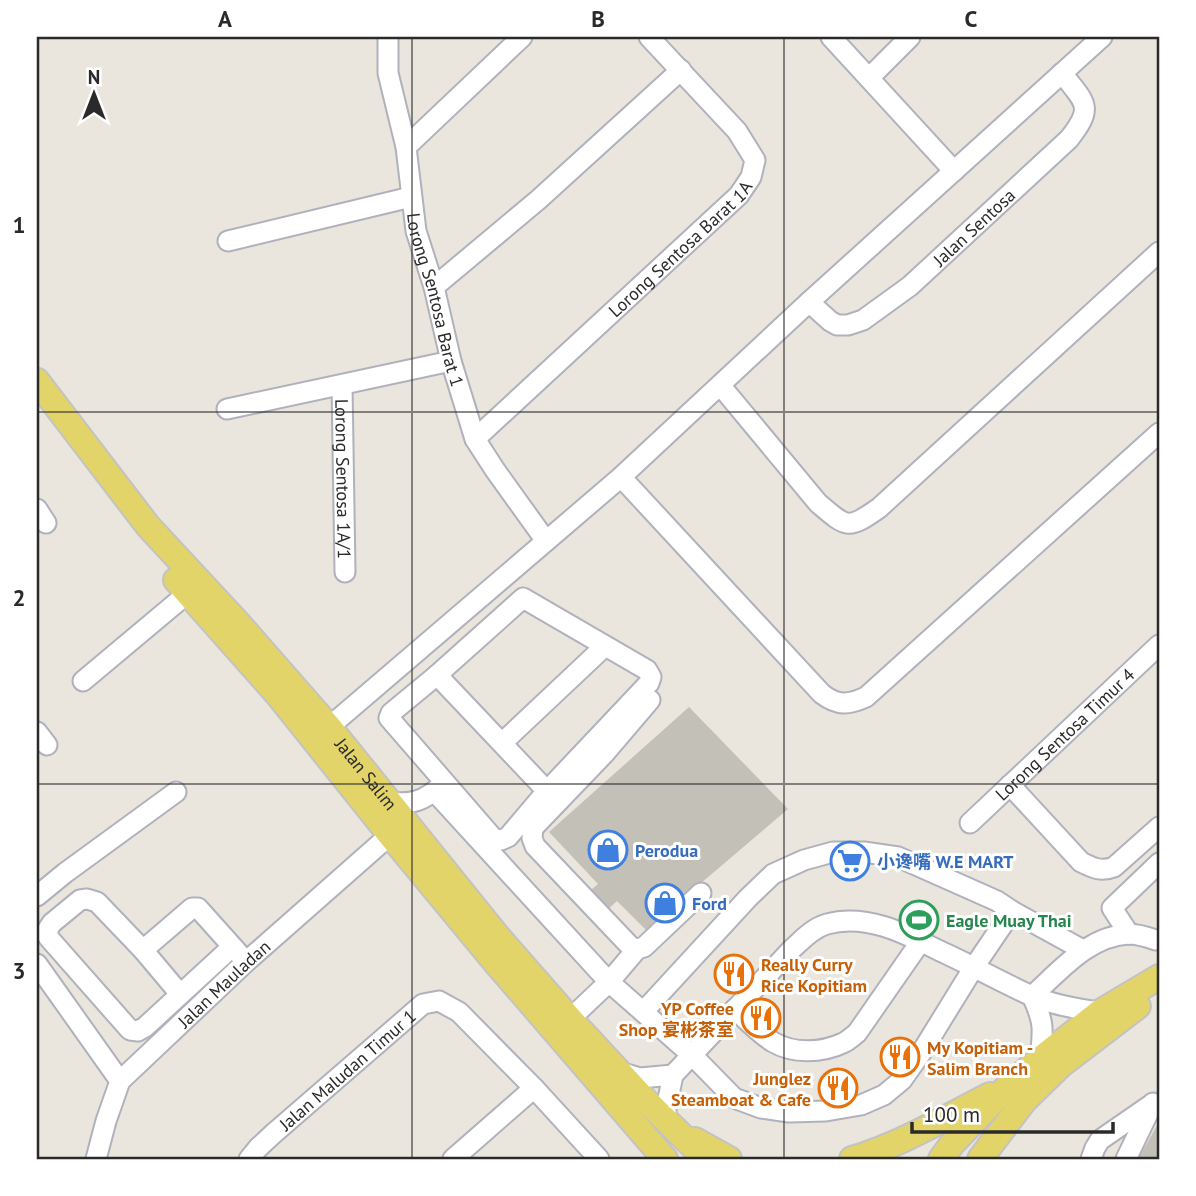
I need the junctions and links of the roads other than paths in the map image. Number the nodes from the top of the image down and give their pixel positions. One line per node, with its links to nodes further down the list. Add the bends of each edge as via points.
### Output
1 (387, 37): 10 (street, Lorong Sentosa Barat 1, via 388,73)
2 (522, 37): 10 (street)
3 (649, 37): 7 (street, Lorong Sentosa Barat 1A)
4 (831, 37): 9 (street)
5 (910, 37): 9 (street)
6 (1102, 37): 8 (street)
7 (681, 71): 15 (street); 24 (street, Lorong Sentosa Barat 1A, via 737,131 755,160 751,177 739,195)
8 (1062, 73): 11 (street); 16 (street, Jalan Sentosa, via 1085,109 1082,122 910,286 863,320 848,325 830,321)
9 (869, 78): 11 (street)
10 (406, 147): 12 (street, Lorong Sentosa Barat 1)
11 (954, 171): 16 (street)
12 (411, 197): 13 (street); 15 (street, Lorong Sentosa Barat 1, via 416,231)
13 (228, 241)
14 (1159, 252): 20 (street, via 859,522 837,520 818,503)
15 (434, 287): 17 (street, Lorong Sentosa Barat 1)
16 (809, 302): 20 (street)
17 (451, 361): 19 (street); 24 (street, Lorong Sentosa Barat 1)
18 (37, 381): 36 (main road, Jalan Salim, via 148,526)
19 (342, 385): 22 (street); 27 (street, Lorong Sentosa 1A/1)
20 (720, 385): 25 (street)
21 (37, 409): 29 (main road, Jalan Salim)
22 (227, 409)
23 (1159, 433): 25 (street, via 866,697 846,704 822,694)
24 (475, 439): 26 (street, Lorong Sentosa Barat 1)
25 (621, 477): 26 (street)
26 (546, 541): 28 (street)
27 (345, 572)
28 (501, 579): 30 (street); 36 (street)
29 (188, 593): 34 (street); 45 (main road, Jalan Salim, via 278,695)
30 (523, 598): 32 (street); 33 (street)
31 (1159, 645): 38 (street, Lorong Sentosa Timur 4)
32 (605, 646): 37 (street); 40 (street, via 647,670 649,683)
33 (437, 675): 37 (street); 39 (street, via 389,718)
34 (83, 681)
35 (658, 690): 56 (street, via 533,828 532,838)
36 (328, 727): 42 (main road, Jalan Salim)
37 (502, 743): 40 (street)
38 (1010, 785): 43 (street, Lorong Sentosa Timur 4); 44 (street, via 1082,862 1095,869 1114,867)
39 (440, 787): 40 (street, via 494,839 501,840); 42 (street, via 421,800); 63 (street)
40 (547, 791)
41 (176, 792): 47 (street)
42 (387, 802): 70 (main road, Jalan Salim)
43 (970, 823)
44 (1159, 827)
45 (390, 835): 59 (street, Jalan Mauladan); 84 (main road, Jalan Salim)
46 (1159, 863): 52 (street, via 1112,908)
47 (65, 873): 49 (street); 50 (street)
48 (701, 893): 56 (street)
49 (37, 896)
50 (80, 900): 57 (street, via 97,902); 65 (street, via 52,923 48,937 130,1030 145,1027)
51 (1012, 911): 58 (street); 61 (street); 68 (street, via 898,857 833,852 773,874)
52 (1129, 934): 53 (street); 58 (street)
53 (1158, 940)
54 (921, 942): 61 (street); 67 (street, via 872,923 825,924 792,949); 67 (street, via 857,1033 844,1043 794,1050 774,1043)
55 (232, 947): 57 (street, via 198,908 192,908); 59 (street); 65 (street)
56 (637, 949): 63 (street)
57 (143, 950): 65 (street)
58 (1083, 950): 66 (street)
59 (247, 961): 75 (street, Jalan Mauladan)
60 (37, 964): 75 (street)
61 (974, 967): 66 (street); 71 (street, via 902,1080 861,1105 826,1111 761,1108 734,1098)
62 (1159, 978): 69 (main road)
63 (609, 982): 68 (street); 70 (street)
64 (1159, 993): 77 (main road)
65 (180, 994)
66 (1032, 996): 69 (street); 72 (street, via 1041,1014)
67 (735, 1009): 71 (street)
68 (643, 1012): 71 (street)
69 (1100, 1012): 72 (main road)
70 (570, 1019): 73 (main road, Jalan Salim)
71 (692, 1055): 74 (street)
72 (1040, 1059): 77 (main road)
73 (620, 1072): 74 (street, via 640,1078); 79 (main road, Jalan Salim)
74 (673, 1075): 79 (street, via 666,1109)
75 (120, 1081): 80 (street, Jalan Mauladan)
76 (534, 1088): 81 (street, Jalan Maludan Timur 1, via 459,1012 439,1002 423,1004); 82 (street); 83 (street, Jalan Maludan Timur 1)
77 (1017, 1093): 87 (main road); 88 (main road, via 952,1144); 89 (main road); 90 (main road)
78 (1156, 1099): 91 (street, via 1100,1140); 92 (street)
79 (669, 1124): 85 (main road, Jalan Salim); 86 (main road)
80 (96, 1159)
81 (249, 1159)
82 (453, 1159)
83 (599, 1159)
84 (666, 1159)
85 (706, 1159)
86 (729, 1159)
87 (852, 1159)
88 (941, 1159)
89 (980, 1159)
90 (1000, 1159)
91 (1091, 1159)
92 (1126, 1159)

